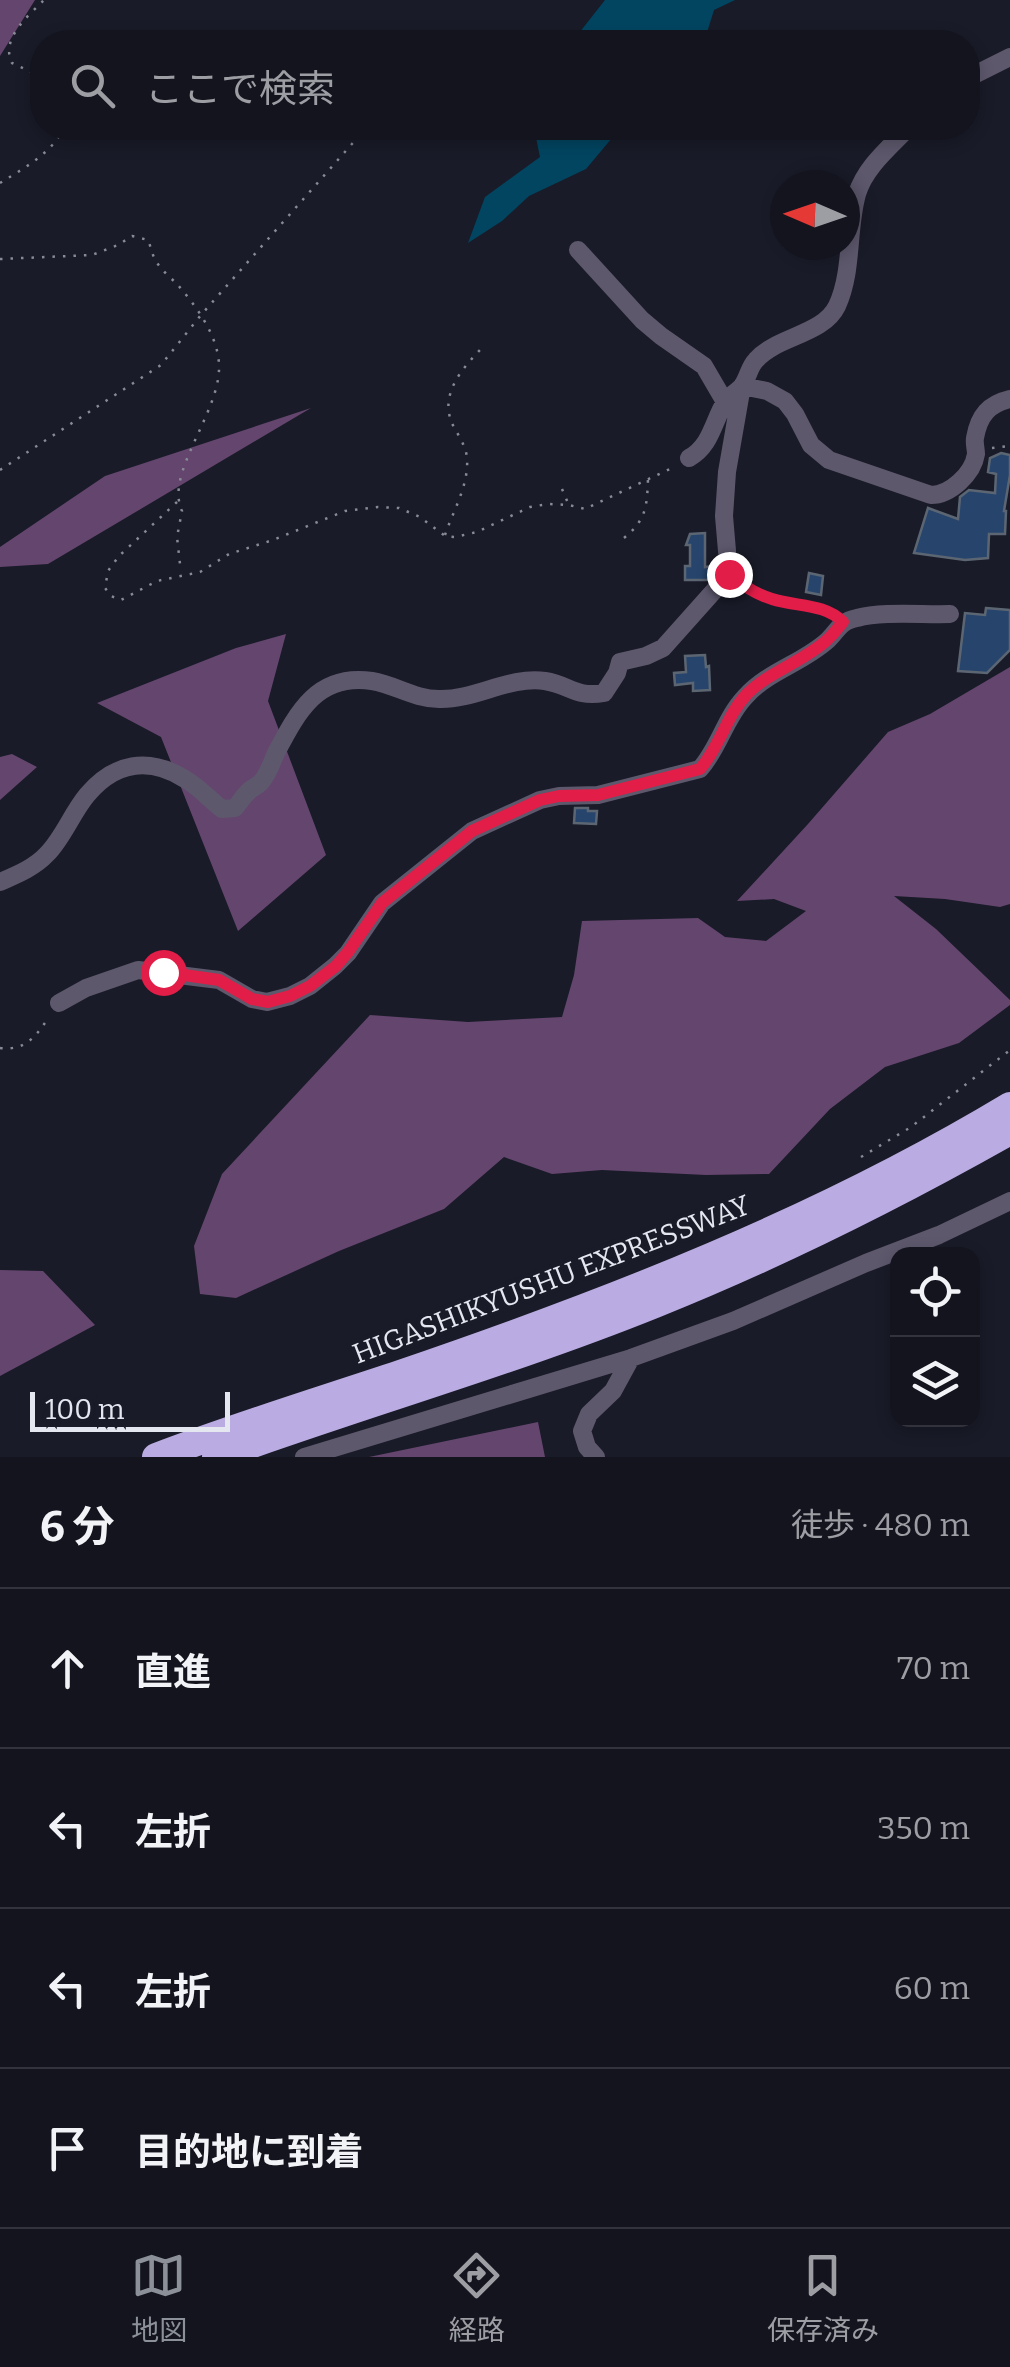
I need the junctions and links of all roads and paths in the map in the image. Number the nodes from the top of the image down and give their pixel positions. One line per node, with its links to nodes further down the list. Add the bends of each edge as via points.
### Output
1 (44, 0): 3 (path, via 8,46 12,63)
2 (1010, 57): 4 (street)
3 (30, 71)
4 (980, 72)
5 (57, 140): 8 (path)
6 (355, 140): 11 (path)
7 (896, 140): 13 (street, via 872,165 858,193 846,282 835,311 772,345)
8 (0, 183)
9 (578, 250): 15 (street, via 642,320 704,366)
10 (0, 259): 11 (path, via 92,256 141,236)
11 (200, 315): 17 (path, via 161,365); 20 (path, via 215,347 217,386)
12 (484, 346): 22 (path, via 448,398 467,460)
13 (742, 386): 14 (street, via 785,401 811,445 829,460 930,495 962,479 976,457 982,419 992,404); 15 (street); 25 (street, via 727,472)
14 (1010, 399)
15 (726, 402): 16 (street, via 700,452)
16 (688, 458): 18 (path)
17 (0, 470)
18 (648, 478): 21 (path, via 586,509); 23 (path, via 644,516)
19 (562, 489): 21 (path)
20 (177, 502): 22 (path, via 108,571 110,596 121,600 156,582 200,572 229,554 345,510 399,508); 24 (path)
21 (569, 505): 22 (path, via 530,507 466,536)
22 (445, 536)
23 (624, 538)
24 (180, 564)
25 (729, 574): 27 (path, via 773,600 834,613); 28 (street, via 662,648 620,662 604,694 516,682 441,700 376,682 339,681 304,708 262,781 235,808 222,808 164,769 124,767 88,794 48,854)
26 (950, 614): 27 (street)
27 (843, 622): 29 (street, via 746,696 700,769 598,795 540,800 472,831 382,903 336,966 290,996 268,1002 219,980 138,970)
28 (0, 882)
29 (59, 1003): 30 (path, via 28,1044)
30 (0, 1048)
31 (1010, 1050): 34 (path)
32 (1010, 1106): 37 (highway, HIGASHIKYUSHU EXPRESSWAY, via 735,1248 525,1330)
33 (1010, 1131): 38 (highway, HIGASHIKYUSHU EXPRESSWAY, via 749,1266 502,1360)
34 (861, 1158)
35 (1010, 1201): 36 (street, via 733,1322)
36 (631, 1358): 39 (street); 40 (street, via 582,1430)
37 (156, 1457)
38 (216, 1457)
39 (304, 1457)
40 (596, 1457)

